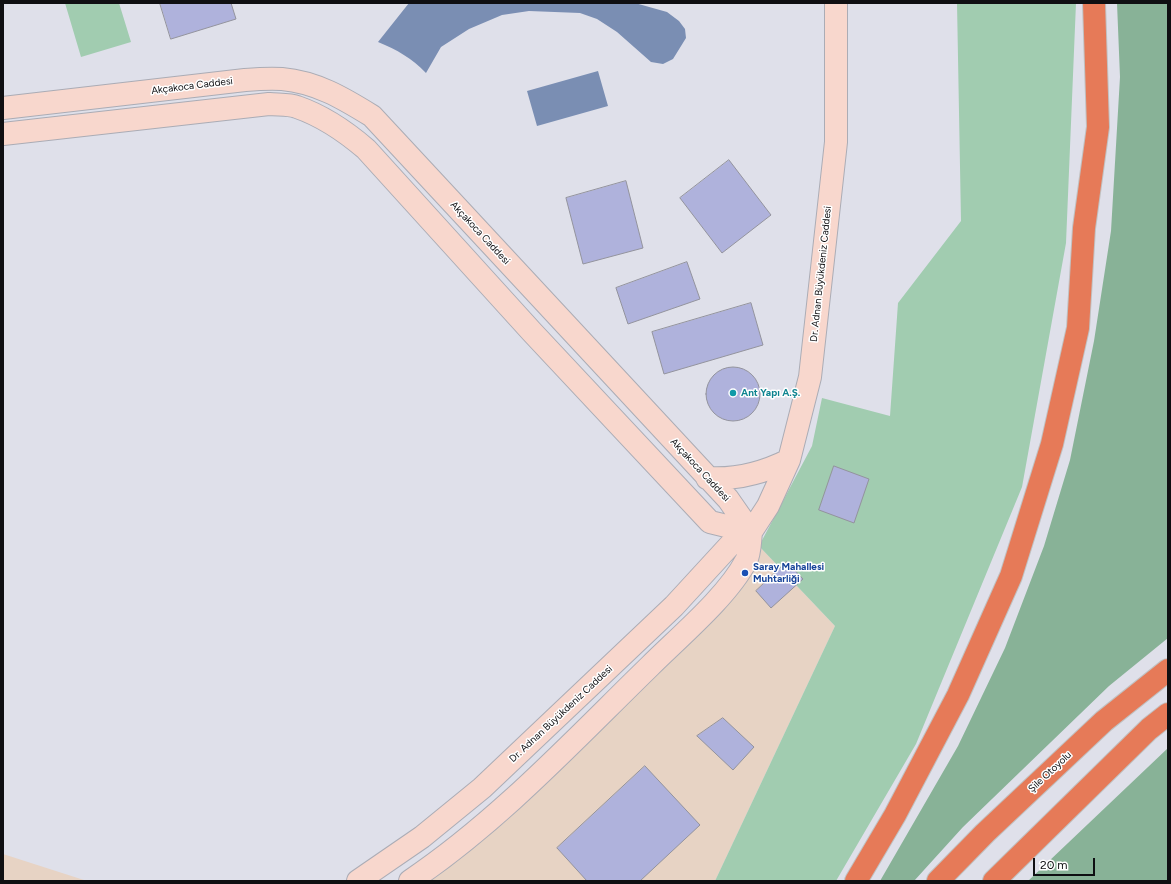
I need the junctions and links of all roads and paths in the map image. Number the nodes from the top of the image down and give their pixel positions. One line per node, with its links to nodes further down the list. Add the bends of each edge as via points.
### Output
1 (836, 3): 5 (street, Dr. Adnan Büyükdeniz Caddesi, via 836,142 810,377)
2 (1094, 3): 12 (highway, via 1098,127 1084,228 1078,328 1052,444 1011,576 958,695 895,815)
3 (3, 108): 6 (street, Akçakoca Caddesi, via 245,80 281,79 311,84 343,98 372,116)
4 (3, 134): 7 (street, via 269,104 296,106 320,117 343,130 366,149 532,332 710,522)
5 (789, 460): 6 (street, via 747,476); 7 (street, Dr. Adnan Büyükdeniz Caddesi, via 768,506)
6 (707, 478): 7 (street, Akçakoca Caddesi, via 728,499)
7 (751, 532): 10 (street, Dr. Adnan Büyükdeniz Caddesi, via 730,544 674,606 482,788 422,837); 11 (street, Dr. Adnan Büyükdeniz Caddesi, via 747,560 735,578 703,614 496,814)
8 (1168, 670): 13 (highway, Şile Otoyolu, via 1104,721)
9 (1168, 714): 14 (highway, via 1149,729)
10 (358, 881)
11 (410, 881)
12 (856, 881)
13 (938, 881)
14 (994, 881)

